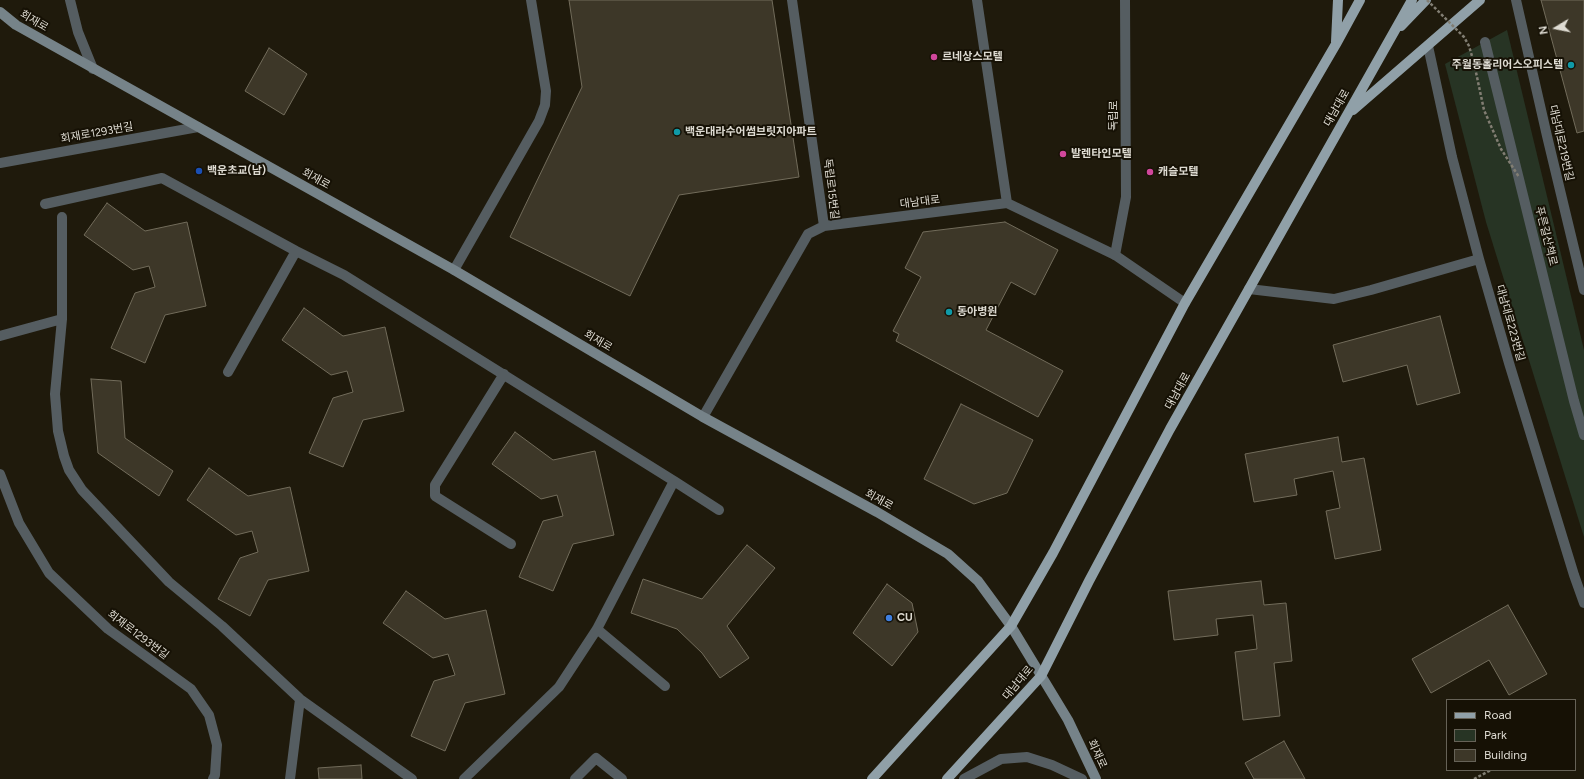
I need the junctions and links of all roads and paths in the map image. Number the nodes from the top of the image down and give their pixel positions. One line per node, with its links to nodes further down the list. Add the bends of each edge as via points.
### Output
1 (70, 0): 17 (street, via 78,32)
2 (531, 0): 31 (street, via 546,91 545,105 539,121)
3 (792, 0): 25 (street, 독립로15번길)
4 (977, 0): 22 (street)
5 (1125, 0): 28 (street, 독립로, via 1126,197)
6 (1338, 0): 15 (main road)
7 (1360, 0): 15 (main road)
8 (1412, 0): 13 (main road, 대남대로)
9 (1426, 0): 13 (main road); 21 (path, bridge, via 1469,46 1484,110 1502,149)
10 (1480, 0): 16 (main road)
11 (1516, 0): 30 (street, 대남대로219번길)
12 (0, 12): 17 (main road, 회재로, via 16,25)
13 (1389, 39): 18 (main road, 대남대로)
14 (1485, 42): 21 (street, 푸른길산책로)
15 (1336, 44): 34 (main road)
16 (1428, 46): 18 (main road); 29 (street, 대남대로223번길, via 1452,157)
17 (93, 69): 19 (main road, 회재로)
18 (1346, 115): 32 (main road, 대남대로)
19 (198, 127): 20 (street, 회재로1293번길); 31 (main road, 회재로)
20 (0, 163)
21 (1519, 177): 40 (street, 푸른길산책로)
22 (1006, 203): 25 (street, 대남대로); 28 (street)
23 (45, 204): 27 (street, via 162,178)
24 (62, 217): 35 (street)
25 (824, 226): 39 (street, 독립로15번길, via 808,234)
26 (1584, 249): 30 (street)
27 (296, 251): 37 (street); 38 (street, via 344,275)
28 (1115, 255): 34 (street)
29 (1479, 259): 32 (street, via 1334,299); 45 (street, 대남대로223번길)
30 (1577, 260): 33 (street, 대남대로219번길)
31 (454, 270): 39 (main road, 회재로)
32 (1249, 289): 48 (main road, 대남대로, via 1088,581)
33 (1584, 290)
34 (1185, 303): 46 (main road, via 1054,553)
35 (62, 319): 36 (street); 50 (street, via 55,394 58,430 69,470 82,490 169,582 222,626)
36 (0, 336)
37 (228, 372)
38 (504, 374): 42 (street); 44 (street, via 435,485 435,496)
39 (703, 417): 46 (main road, 회재로, via 877,512 948,554 978,581)
40 (1584, 435)
41 (0, 474): 52 (street, 회재로1293번길, via 18,523 49,573 108,629 191,689 209,715 217,745)
42 (674, 481): 43 (street); 47 (street)
43 (719, 510)
44 (512, 544)
45 (1584, 603)
46 (1011, 626): 48 (main road, 회재로); 58 (main road)
47 (597, 629): 49 (street); 55 (street, via 559,687)
48 (1041, 676): 59 (main road, 대남대로); 62 (main road, 회재로, via 1068,720)
49 (665, 686)
50 (300, 699): 53 (street); 54 (street)
51 (1489, 771): 63 (path)
52 (213, 779)
53 (290, 779)
54 (412, 779)
55 (464, 779)
56 (575, 779): 57 (street, via 596,758)
57 (622, 779)
58 (872, 779)
59 (947, 779)
60 (964, 779): 61 (street, via 1001,759 1028,757)
61 (1082, 779)
62 (1096, 779)
63 (1474, 779)

